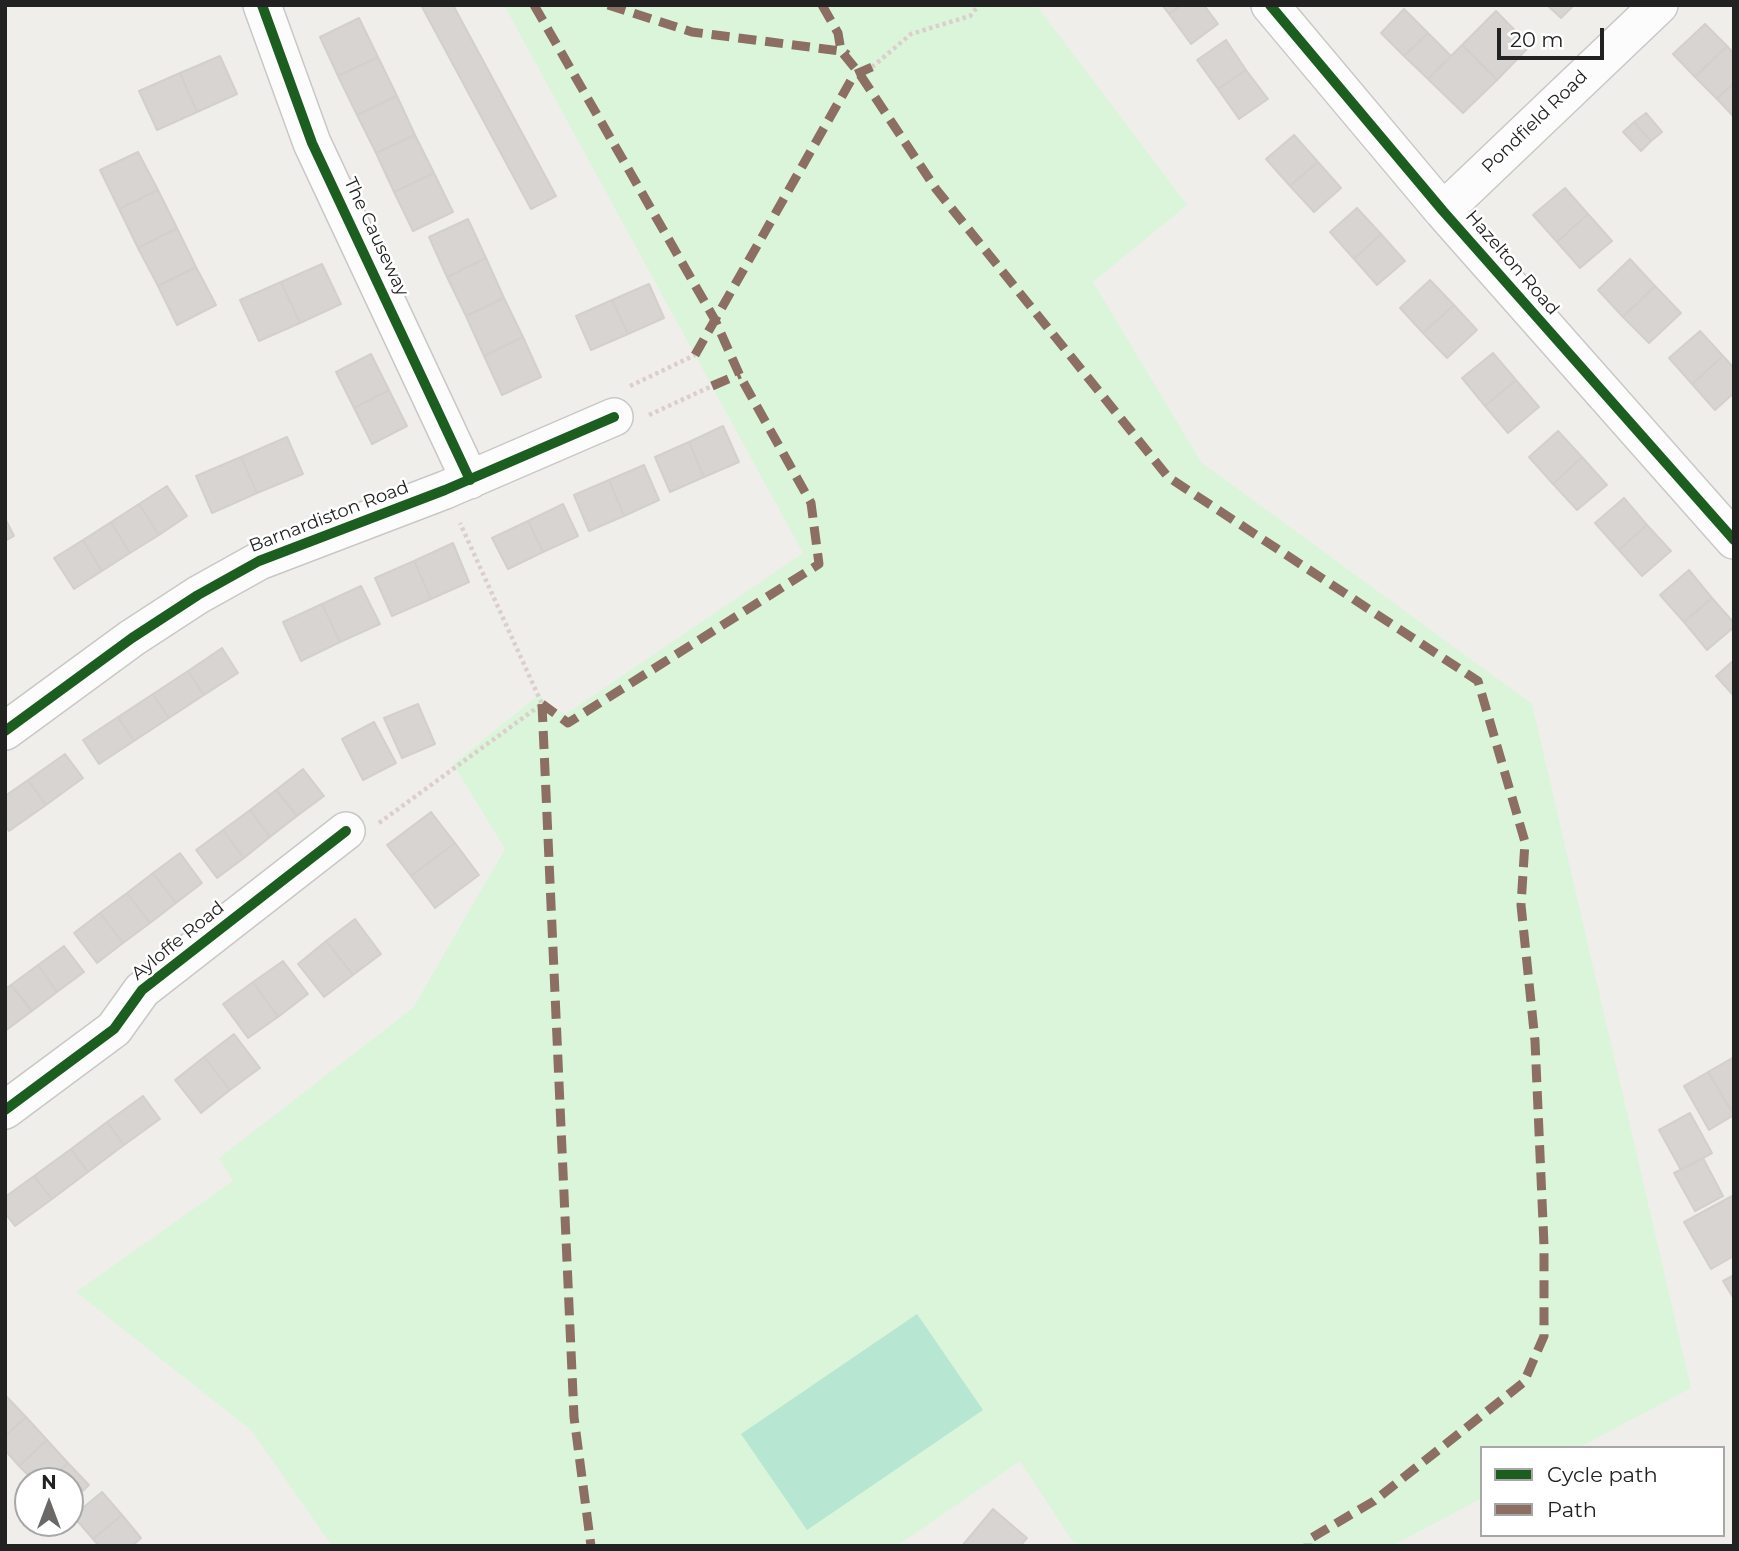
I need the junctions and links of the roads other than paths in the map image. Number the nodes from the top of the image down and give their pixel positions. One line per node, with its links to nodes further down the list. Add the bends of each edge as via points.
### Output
1 (262, 5): 6 (street, The Causeway, via 312,143)
2 (1270, 5): 4 (street, Hazelton Road)
3 (1658, 5): 4 (street, Pondfield Road)
4 (1443, 211): 7 (street, Hazelton Road)
5 (614, 417): 6 (street, Barnardiston Road)
6 (457, 485): 8 (street, Barnardiston Road, via 259,561 132,638)
7 (1734, 540)
8 (5, 730)
9 (346, 831): 10 (street, Ayloffe Road, via 142,990 114,1029)
10 (5, 1110)

